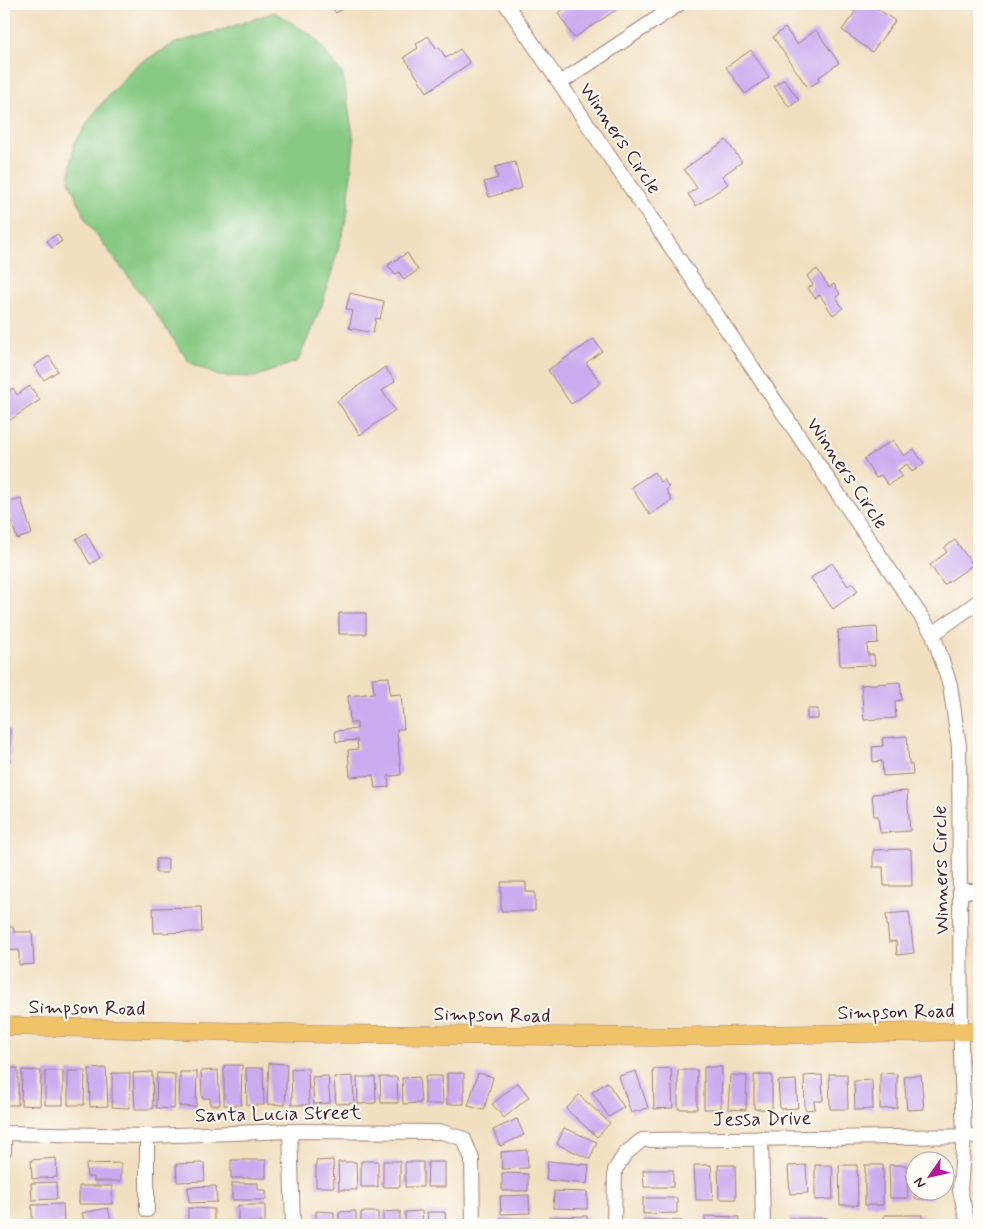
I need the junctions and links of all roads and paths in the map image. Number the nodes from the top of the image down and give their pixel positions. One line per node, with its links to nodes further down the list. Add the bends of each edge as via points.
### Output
1 (506, 4): 3 (street, Winners Circle)
2 (679, 4): 3 (street)
3 (560, 83): 5 (street, Winners Circle)
4 (979, 601): 5 (street)
5 (933, 634): 6 (street, Winners Circle, via 950,685 959,746)
6 (960, 891): 7 (street); 9 (street, Winners Circle)
7 (979, 891)
8 (4, 1026): 9 (main road, Simpson Road, via 651,1037)
9 (961, 1031): 10 (main road, Simpson Road); 14 (street, Winners Circle)
10 (979, 1031)
11 (290, 1131): 13 (street, Santa Lucia Street); 19 (street); 20 (street, Santa Lucia Street, via 442,1132 464,1139 472,1159)
12 (4, 1133): 13 (street, Santa Lucia Street); 17 (street)
13 (147, 1136): 18 (street)
14 (964, 1136): 15 (street, Jessa Drive); 16 (street, Jessa Drive); 23 (street, Winners Circle, via 960,1190)
15 (979, 1136)
16 (762, 1138): 21 (street, Jessa Drive, via 642,1140 625,1154 615,1170); 22 (street)
17 (4, 1151)
18 (148, 1210)
19 (293, 1225)
20 (473, 1225)
21 (614, 1225)
22 (763, 1225)
23 (968, 1225)

